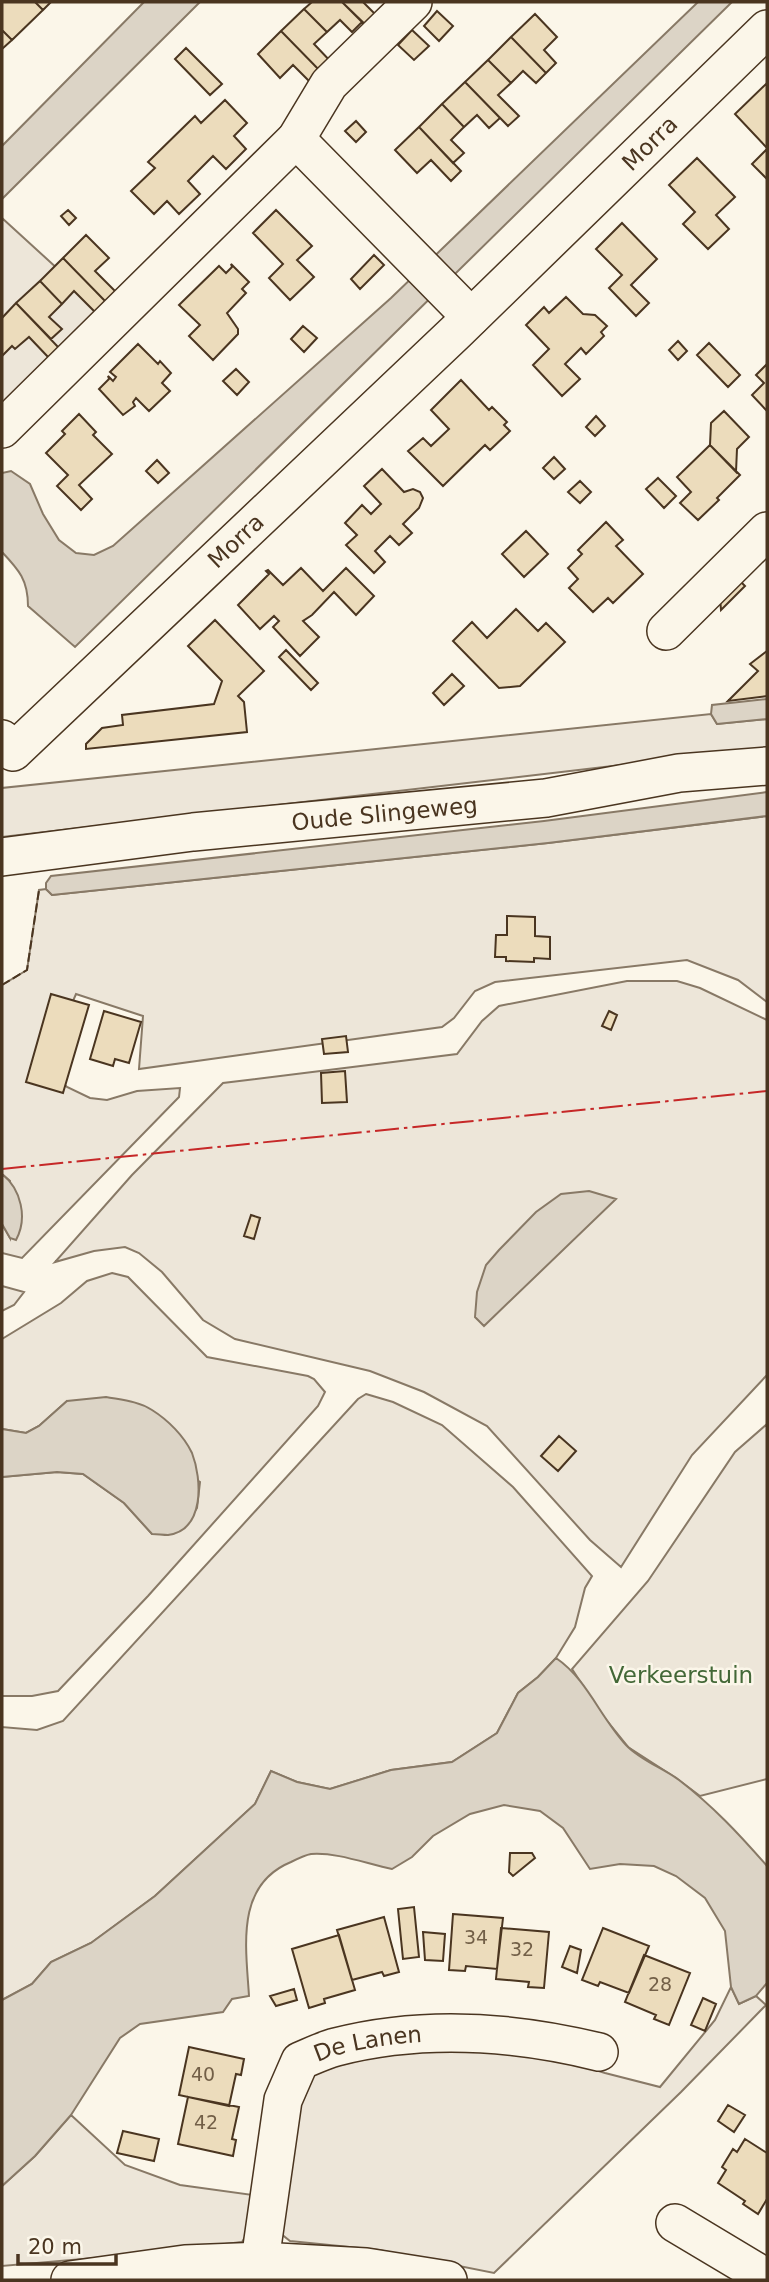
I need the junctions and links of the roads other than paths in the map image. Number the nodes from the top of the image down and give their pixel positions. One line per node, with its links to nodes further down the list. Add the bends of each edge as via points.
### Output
1 (412, 2): 3 (street, via 329,83)
2 (767, 29): 4 (street, Morra)
3 (296, 139): 4 (street); 5 (street)
4 (461, 306): 8 (street, Morra, via 13,752)
5 (2, 429)
6 (767, 531): 7 (street)
7 (666, 631)
8 (2, 739)
9 (767, 766): 10 (street, Oude Slingeweg, via 679,773 546,798 193,832)
10 (2, 858)
11 (599, 2052): 13 (street, De Lanen, via 505,2035 416,2033 334,2047 300,2061 284,2100)
12 (675, 2223): 14 (street)
13 (260, 2261): 15 (street, via 366,2267); 16 (street, via 185,2264)
14 (767, 2278)
15 (441, 2279)
16 (70, 2280)

